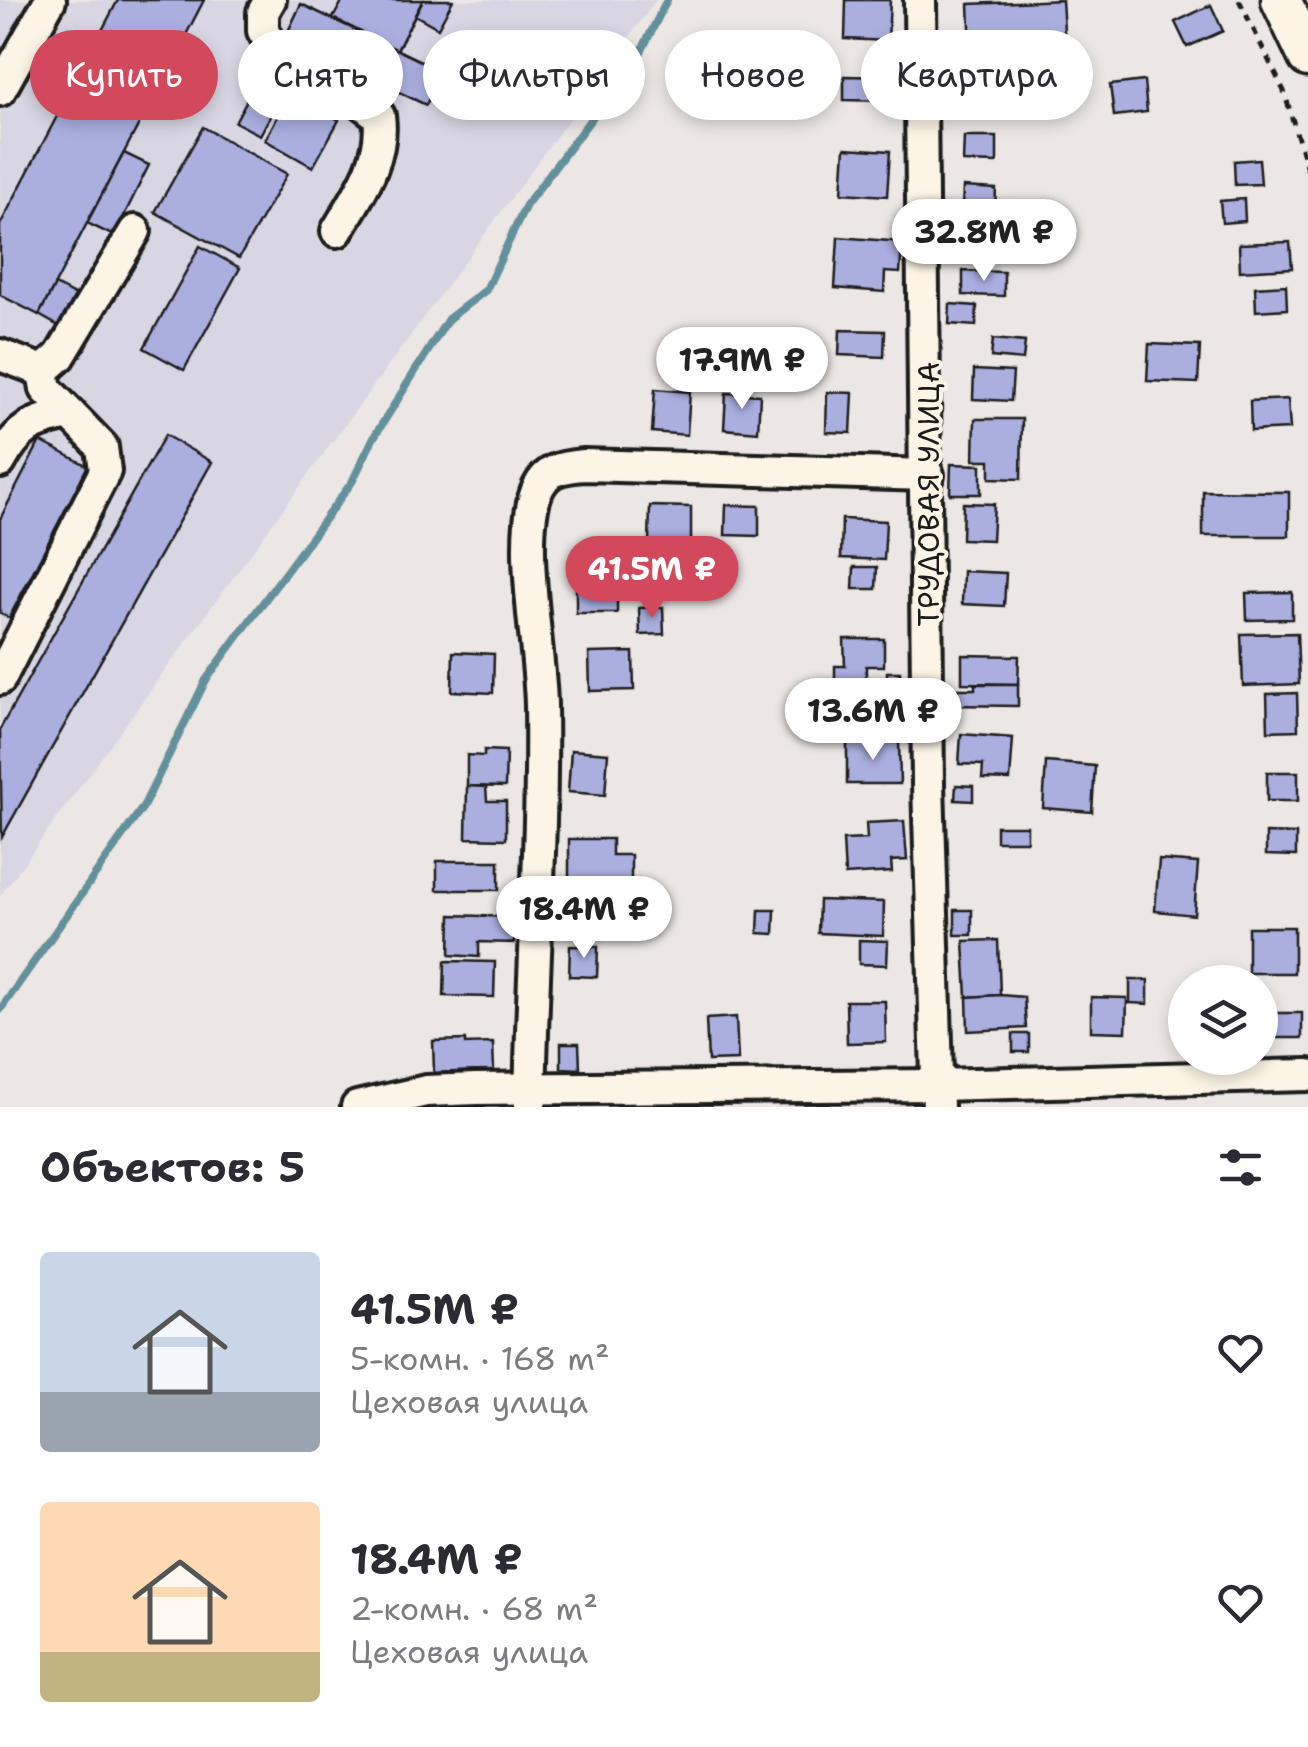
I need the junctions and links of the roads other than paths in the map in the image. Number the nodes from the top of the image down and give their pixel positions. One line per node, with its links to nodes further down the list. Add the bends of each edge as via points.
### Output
1 (50, 0): 6 (street)
2 (270, 0): 8 (street, via 263,12 271,44 304,59 378,116 382,137 369,176)
3 (920, 0): 13 (street, ТРУДОВАЯ УЛИЦА)
4 (1281, 0): 5 (main road)
5 (1308, 57)
6 (0, 90)
7 (134, 231): 10 (street, via 72,339)
8 (338, 231)
9 (0, 355): 10 (street)
10 (43, 371): 11 (street, via 46,389)
11 (70, 414): 12 (street, via 33,421 13,436); 14 (street, via 102,448 106,471)
12 (0, 462)
13 (928, 475): 16 (street, ТРУДОВАЯ УЛИЦА); 17 (street, via 584,465 556,468 542,481 531,514 541,703)
14 (0, 679)
15 (1308, 1075): 16 (street)
16 (938, 1096): 17 (street)
17 (531, 1098): 18 (street, via 426,1091)
18 (357, 1107)

